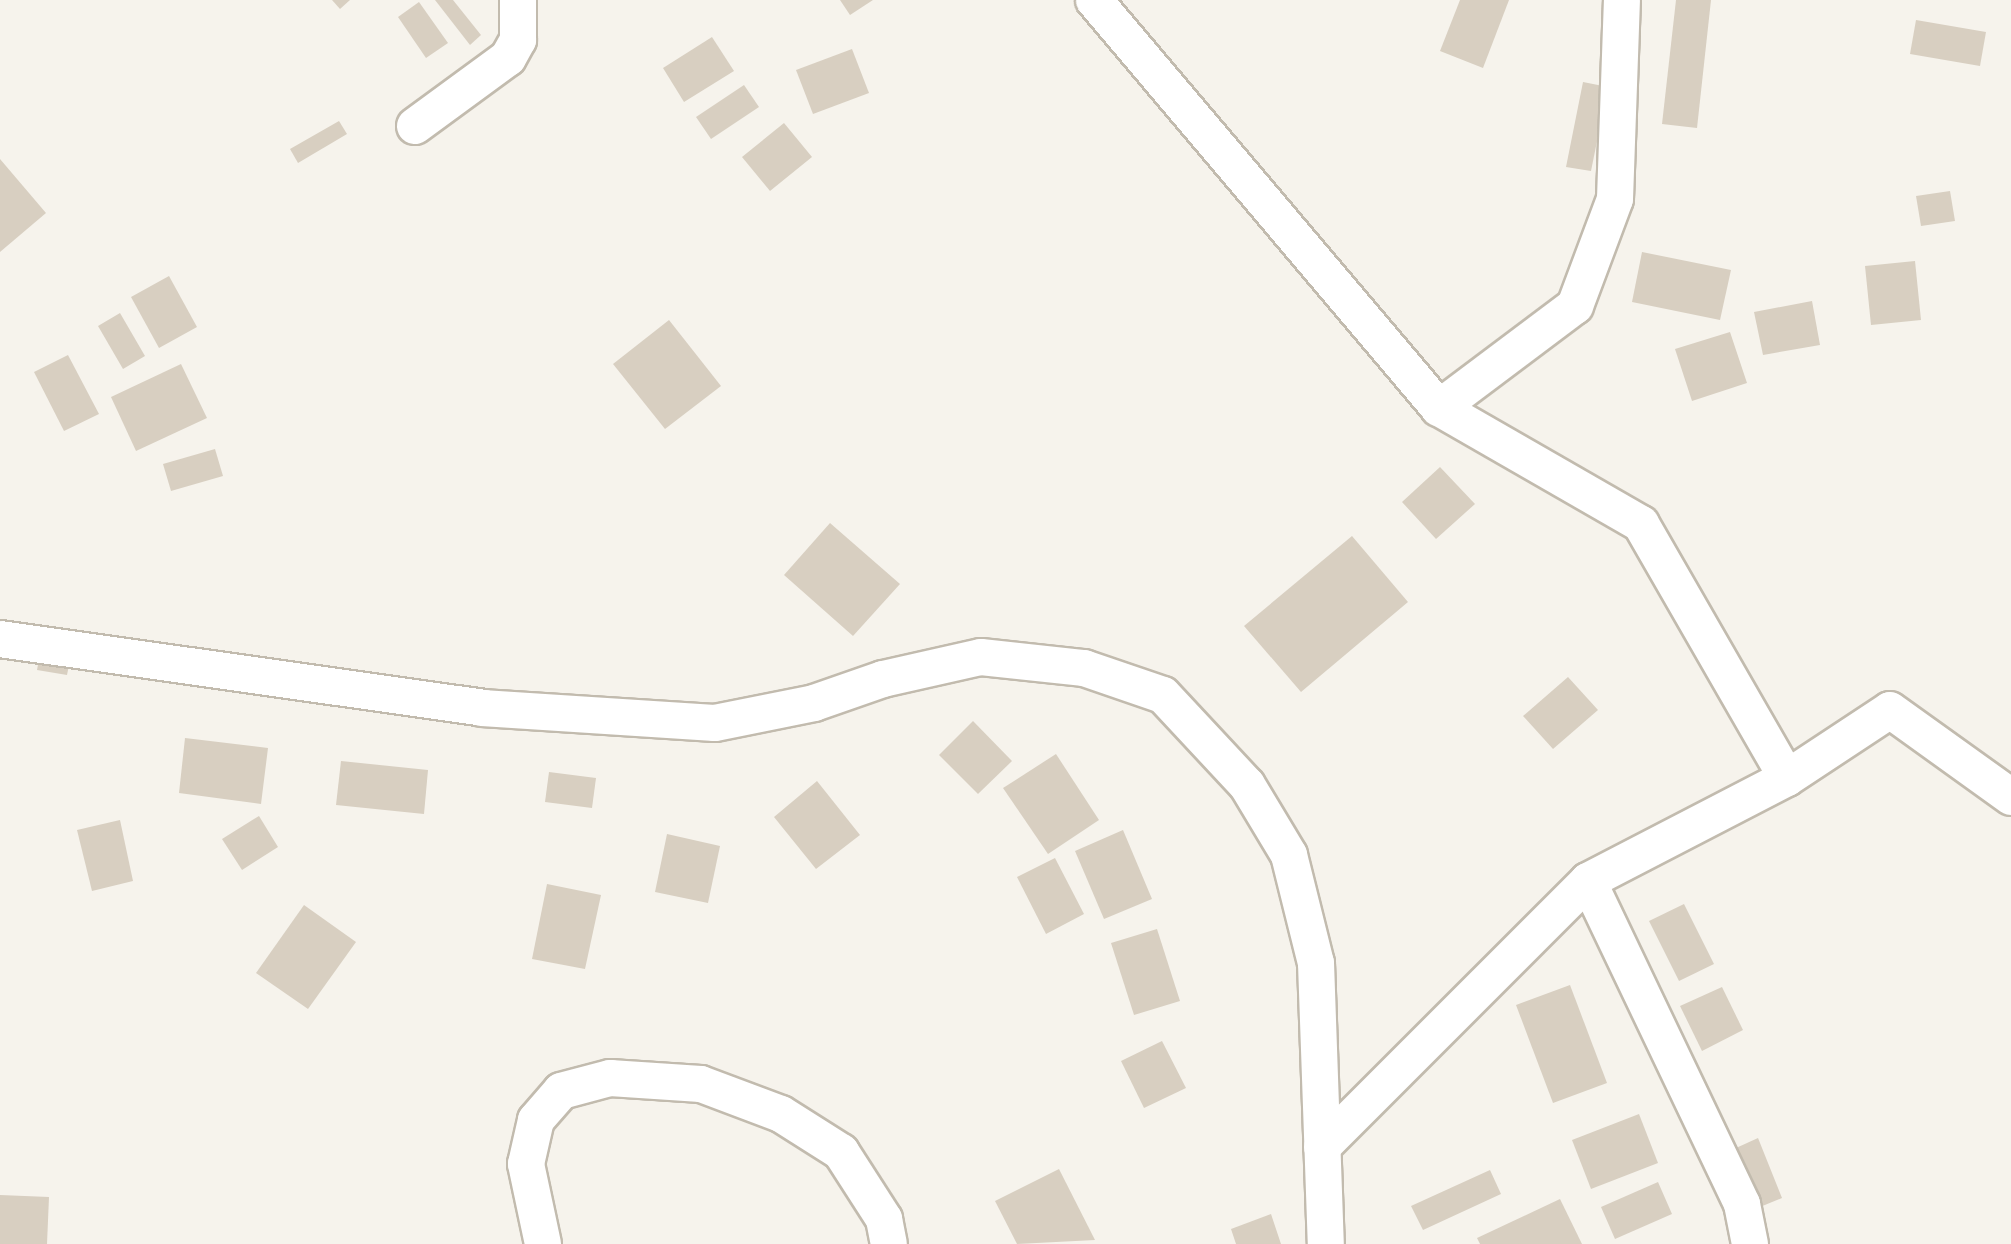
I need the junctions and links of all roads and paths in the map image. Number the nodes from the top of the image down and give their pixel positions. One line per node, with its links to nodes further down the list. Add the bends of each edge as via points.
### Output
1 (518, 0): 4 (street, via 518,40 508,58)
2 (1094, 0): 5 (street)
3 (1622, 0): 5 (street, via 1615,199 1575,306)
4 (415, 126)
5 (1439, 408): 7 (street, via 1641,524)
6 (0, 639): 10 (street, via 482,708 715,723 814,703 883,679 981,657 1084,668 1163,695 1247,785 1289,855 1316,963)
7 (1787, 778): 8 (street, via 1890,710); 9 (street)
8 (2011, 797)
9 (1588, 881): 10 (street); 14 (street, via 1742,1204)
10 (1322, 1147): 13 (street)
11 (543, 1244): 12 (street, via 526,1164 536,1120 561,1091 610,1078 701,1084 781,1114 841,1152 884,1219)
12 (889, 1244)
13 (1326, 1244)
14 (1750, 1244)

